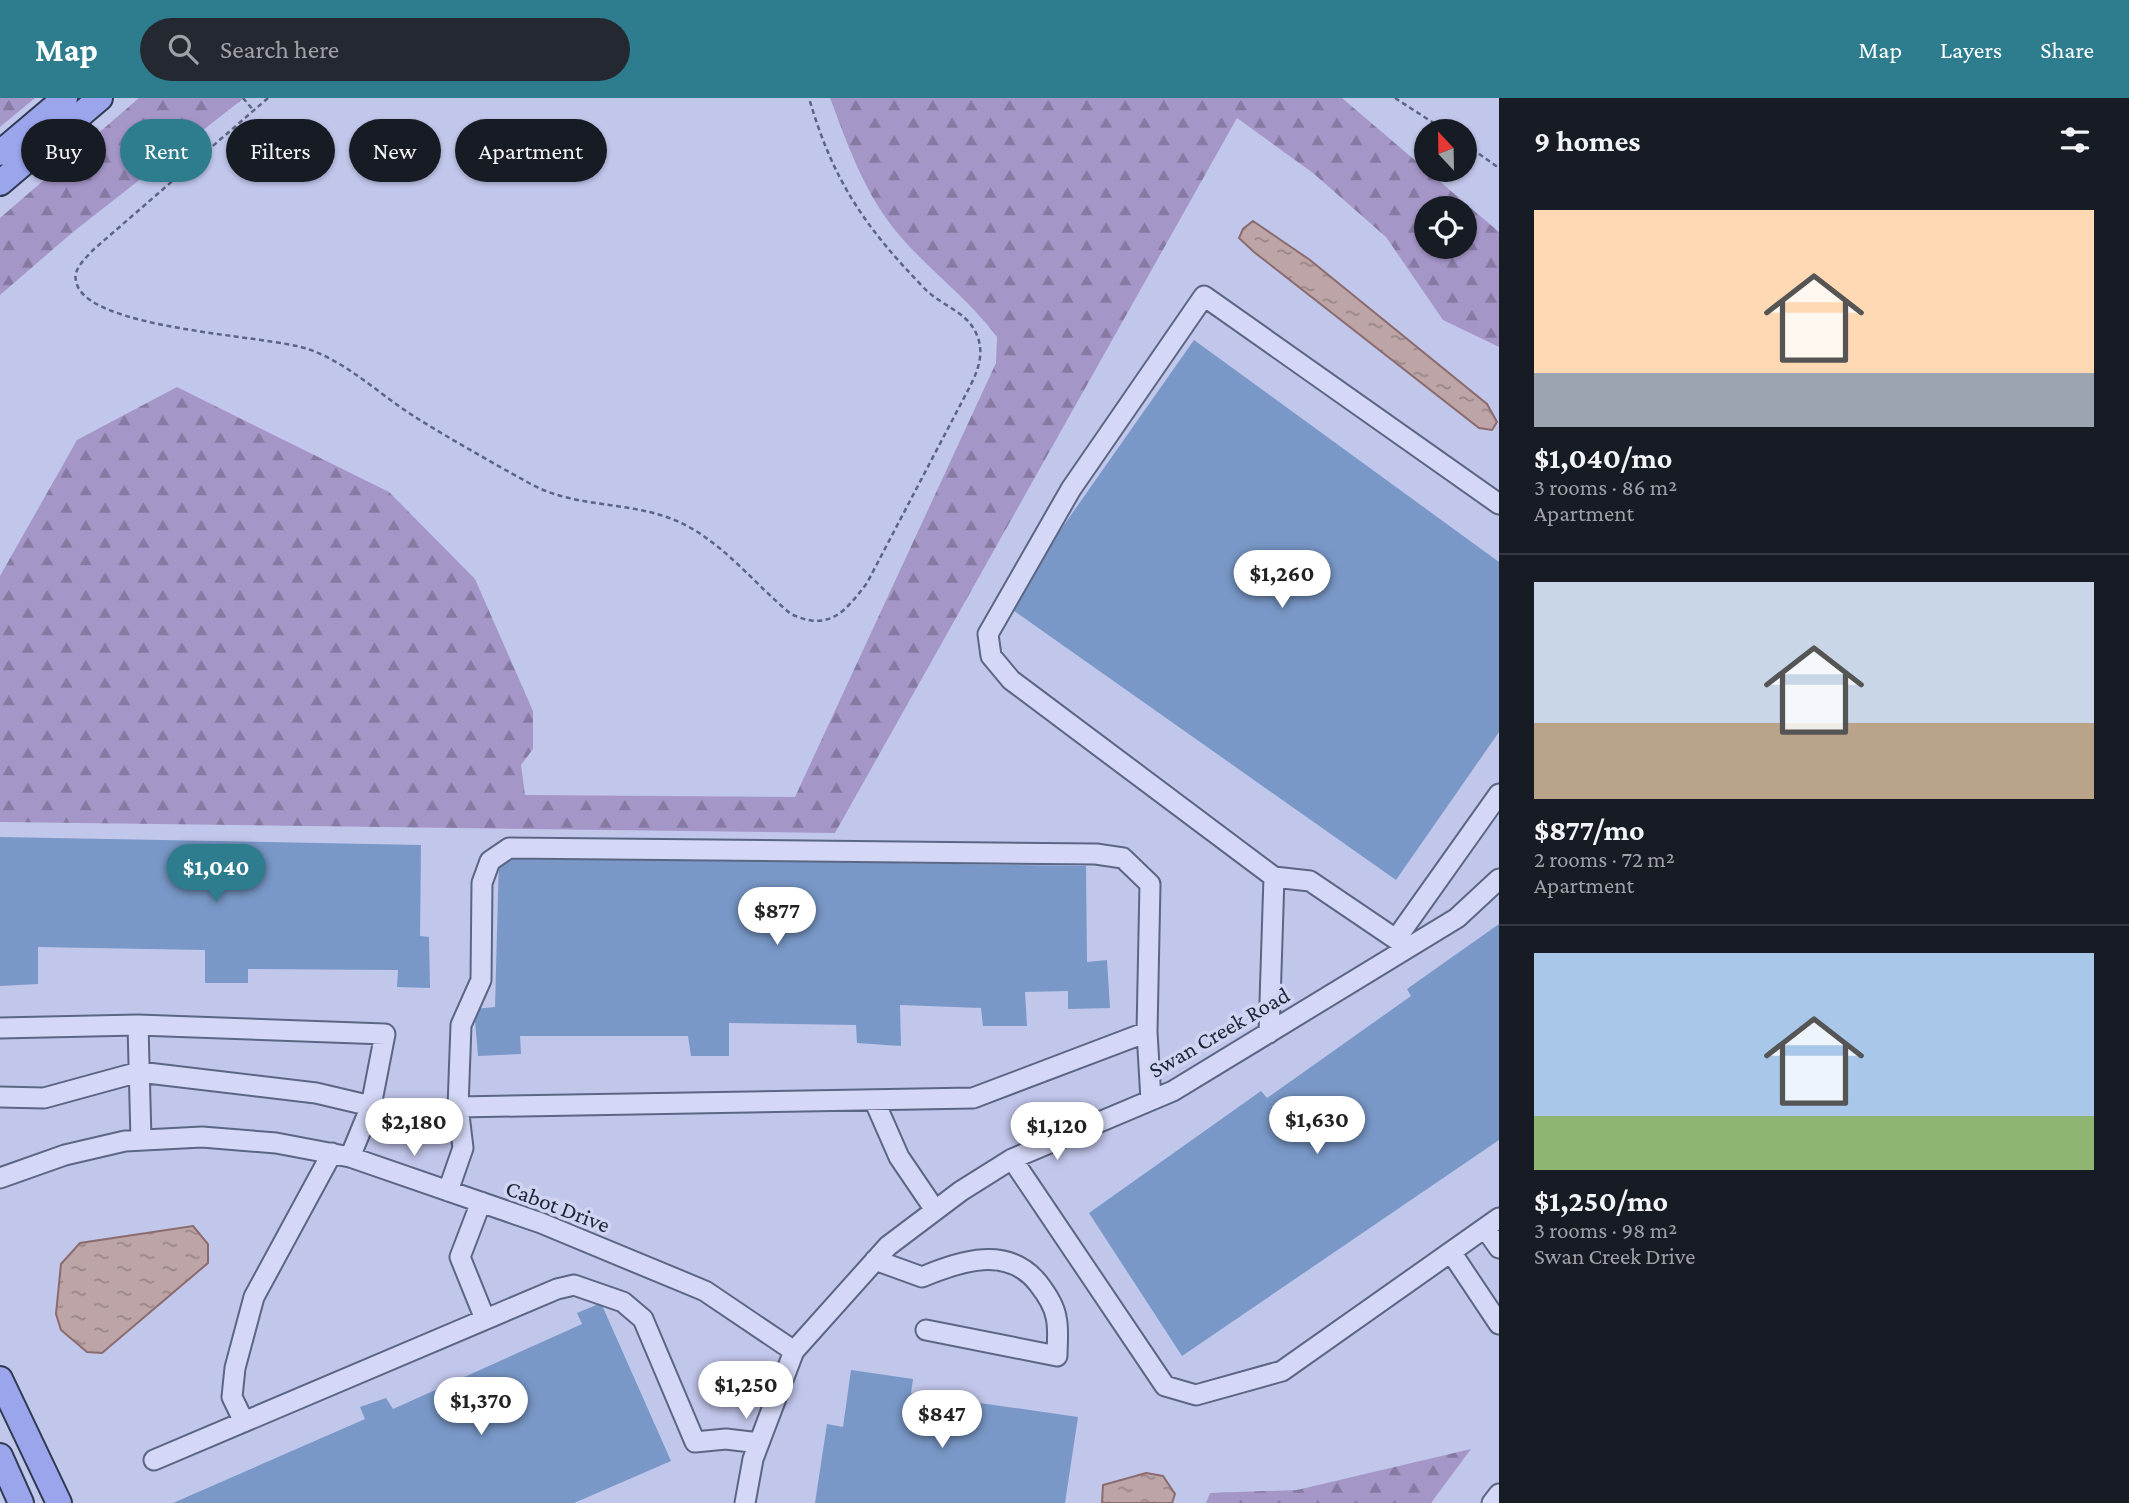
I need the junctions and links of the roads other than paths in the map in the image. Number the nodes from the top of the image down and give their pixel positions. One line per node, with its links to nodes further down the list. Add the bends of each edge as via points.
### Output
1 (65, 98): 3 (main road)
2 (100, 98): 4 (main road)
3 (0, 153)
4 (0, 183)
5 (1499, 504): 7 (street, via 1205,296 1071,489 988,634 991,656 1011,680)
6 (1499, 794): 9 (street)
7 (1273, 877): 9 (street, via 1310,881); 13 (street)
8 (1499, 879): 9 (street, Swan Creek Road, via 1457,918)
9 (1402, 943): 13 (street, Swan Creek Road)
10 (138, 1025): 11 (street); 14 (street); 18 (street, via 385,1034)
11 (0, 1028)
12 (1147, 1032): 16 (street, via 973,1098); 17 (street); 19 (street, via 1150,884 1123,858 1096,854 509,848 490,861 482,883 481,980 461,1026)
13 (1269, 1033): 17 (street, Swan Creek Road)
14 (139, 1072): 15 (street, via 44,1098); 18 (street, via 316,1093); 20 (street)
15 (0, 1097)
16 (874, 1100): 19 (street); 26 (street, via 899,1157)
17 (1151, 1100): 22 (street, Swan Creek Road)
18 (371, 1106): 21 (street)
19 (458, 1107): 24 (street, via 463,1148)
20 (141, 1140): 21 (street, Cabot Drive, via 276,1143); 23 (street, Cabot Drive, via 65,1155)
21 (341, 1155): 24 (street, Cabot Drive); 36 (street, via 254,1297 232,1397)
22 (1012, 1159): 26 (street, Swan Creek Road); 29 (street, via 1165,1386 1196,1395 1282,1371)
23 (0, 1178)
24 (448, 1191): 25 (street, Cabot Drive)
25 (481, 1202): 31 (street, via 460,1257); 34 (street, Cabot Drive, via 705,1291)
26 (935, 1210): 30 (street, Swan Creek Road)
27 (1492, 1223): 28 (street); 29 (street)
28 (1499, 1248)
29 (1451, 1252): 32 (street)
30 (875, 1260): 33 (street, via 922,1277 956,1262 985,1258 1014,1263 1031,1274 1051,1304 1057,1356); 34 (street, Swan Creek Road)
31 (485, 1319): 36 (street); 37 (street, via 573,1285 623,1302 643,1319 695,1442)
32 (1499, 1324)
33 (926, 1329)
34 (794, 1351): 37 (street)
35 (0, 1379): 42 (main road)
36 (244, 1422): 39 (street)
37 (759, 1443): 43 (street)
38 (0, 1456): 41 (main road)
39 (154, 1461)
40 (1499, 1494): 44 (street)
41 (22, 1503)
42 (59, 1503)
43 (745, 1503)
44 (1492, 1503)

